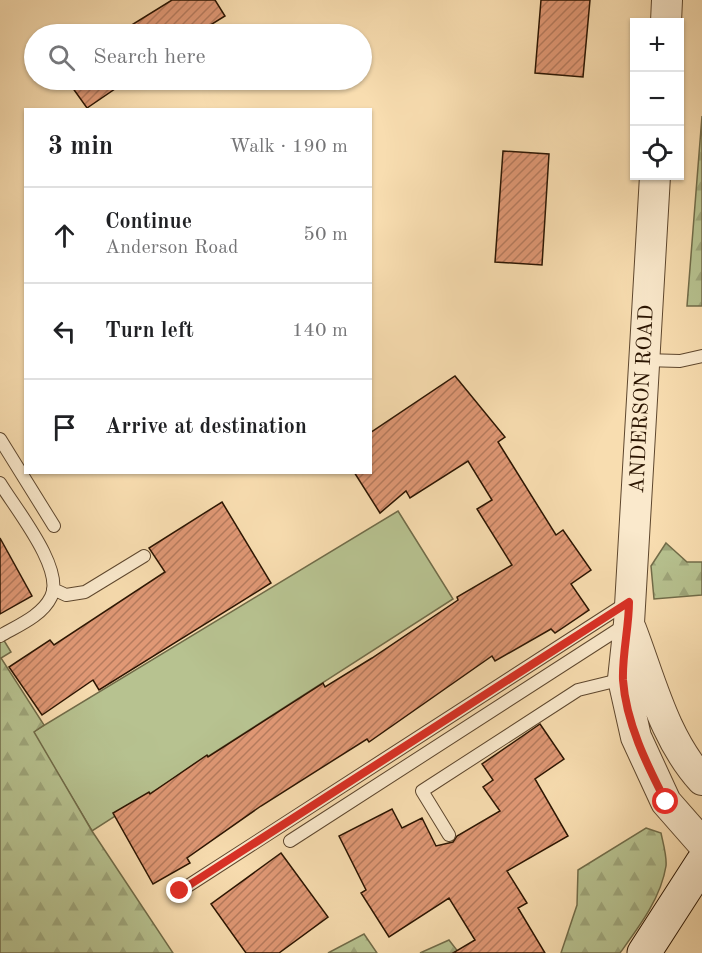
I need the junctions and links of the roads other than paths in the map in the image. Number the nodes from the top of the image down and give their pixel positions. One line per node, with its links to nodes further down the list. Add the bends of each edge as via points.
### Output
1 (668, 0): 2 (street)
2 (666, 18)
3 (655, 180): 5 (street, ANDERSON ROAD)
4 (701, 358): 5 (lane)
5 (642, 360): 11 (street, ANDERSON ROAD)
6 (0, 439): 8 (lane)
7 (0, 483): 10 (lane, via 51,566)
8 (54, 526)
9 (144, 556): 10 (lane, via 85,592 66,595)
10 (53, 589): 12 (lane, via 45,606)
11 (629, 612): 13 (street, ANDERSON ROAD); 14 (street, ANDERSON ROAD, via 667,728 684,760); 16 (lane); 19 (lane)
12 (0, 636)
13 (623, 679): 15 (lane, via 578,690 422,790); 17 (street, ANDERSON ROAD, via 636,737 649,768 666,802)
14 (702, 780)
15 (449, 835)
16 (290, 841)
17 (702, 843)
18 (702, 863): 20 (main road)
19 (180, 891)
20 (644, 953)

